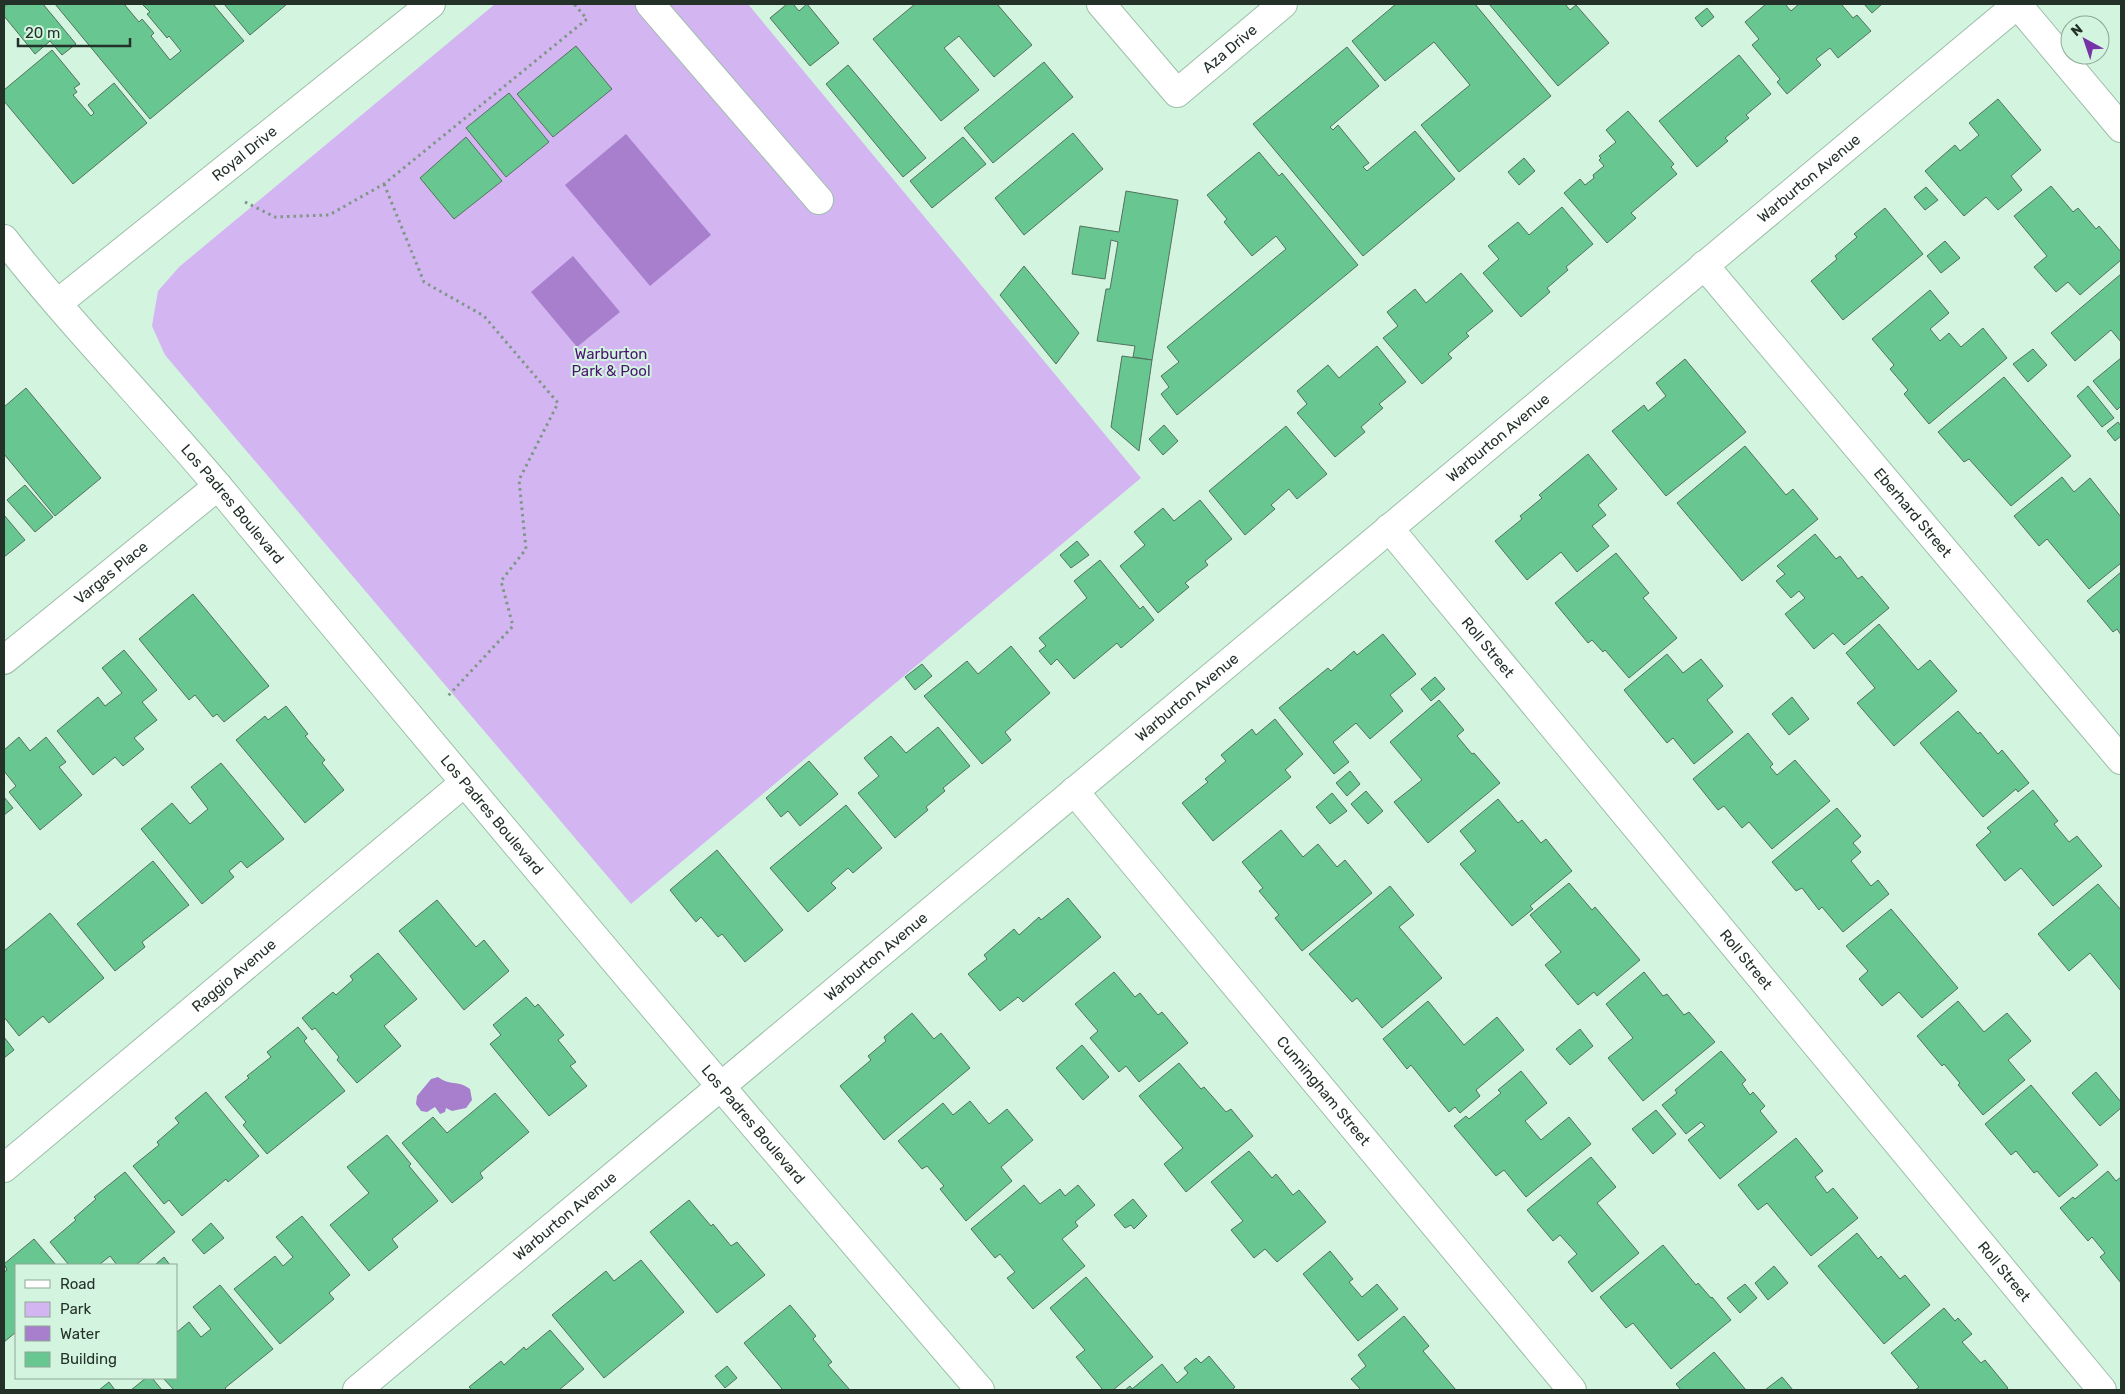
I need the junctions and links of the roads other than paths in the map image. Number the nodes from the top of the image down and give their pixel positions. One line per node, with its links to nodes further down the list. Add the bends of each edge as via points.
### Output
1 (431, 4): 10 (street, Royal Drive)
2 (650, 4): 7 (street)
3 (1101, 4): 4 (street, Aza Drive, via 1177,93)
4 (1283, 4)
5 (2018, 4): 6 (street); 9 (street, Warburton Avenue)
6 (2121, 128)
7 (819, 200)
8 (4, 239): 10 (street, Los Padres Boulevard)
9 (1704, 265): 12 (street, Warburton Avenue); 14 (street, Eberhard Street)
10 (58, 303): 11 (street, Los Padres Boulevard)
11 (218, 486): 13 (street, Vargas Place); 15 (street, Los Padres Boulevard)
12 (1389, 528): 16 (street, Warburton Avenue); 22 (street, Roll Street)
13 (4, 660)
14 (2121, 760)
15 (464, 783): 17 (street, Los Padres Boulevard); 18 (street, Raggio Avenue)
16 (1074, 791): 17 (street, Warburton Avenue); 21 (street, Cunningham Street)
17 (721, 1086): 19 (street, Los Padres Boulevard); 20 (street, Warburton Avenue)
18 (4, 1168)
19 (975, 1388)
20 (356, 1390)
21 (1572, 1390)
22 (2102, 1390)

